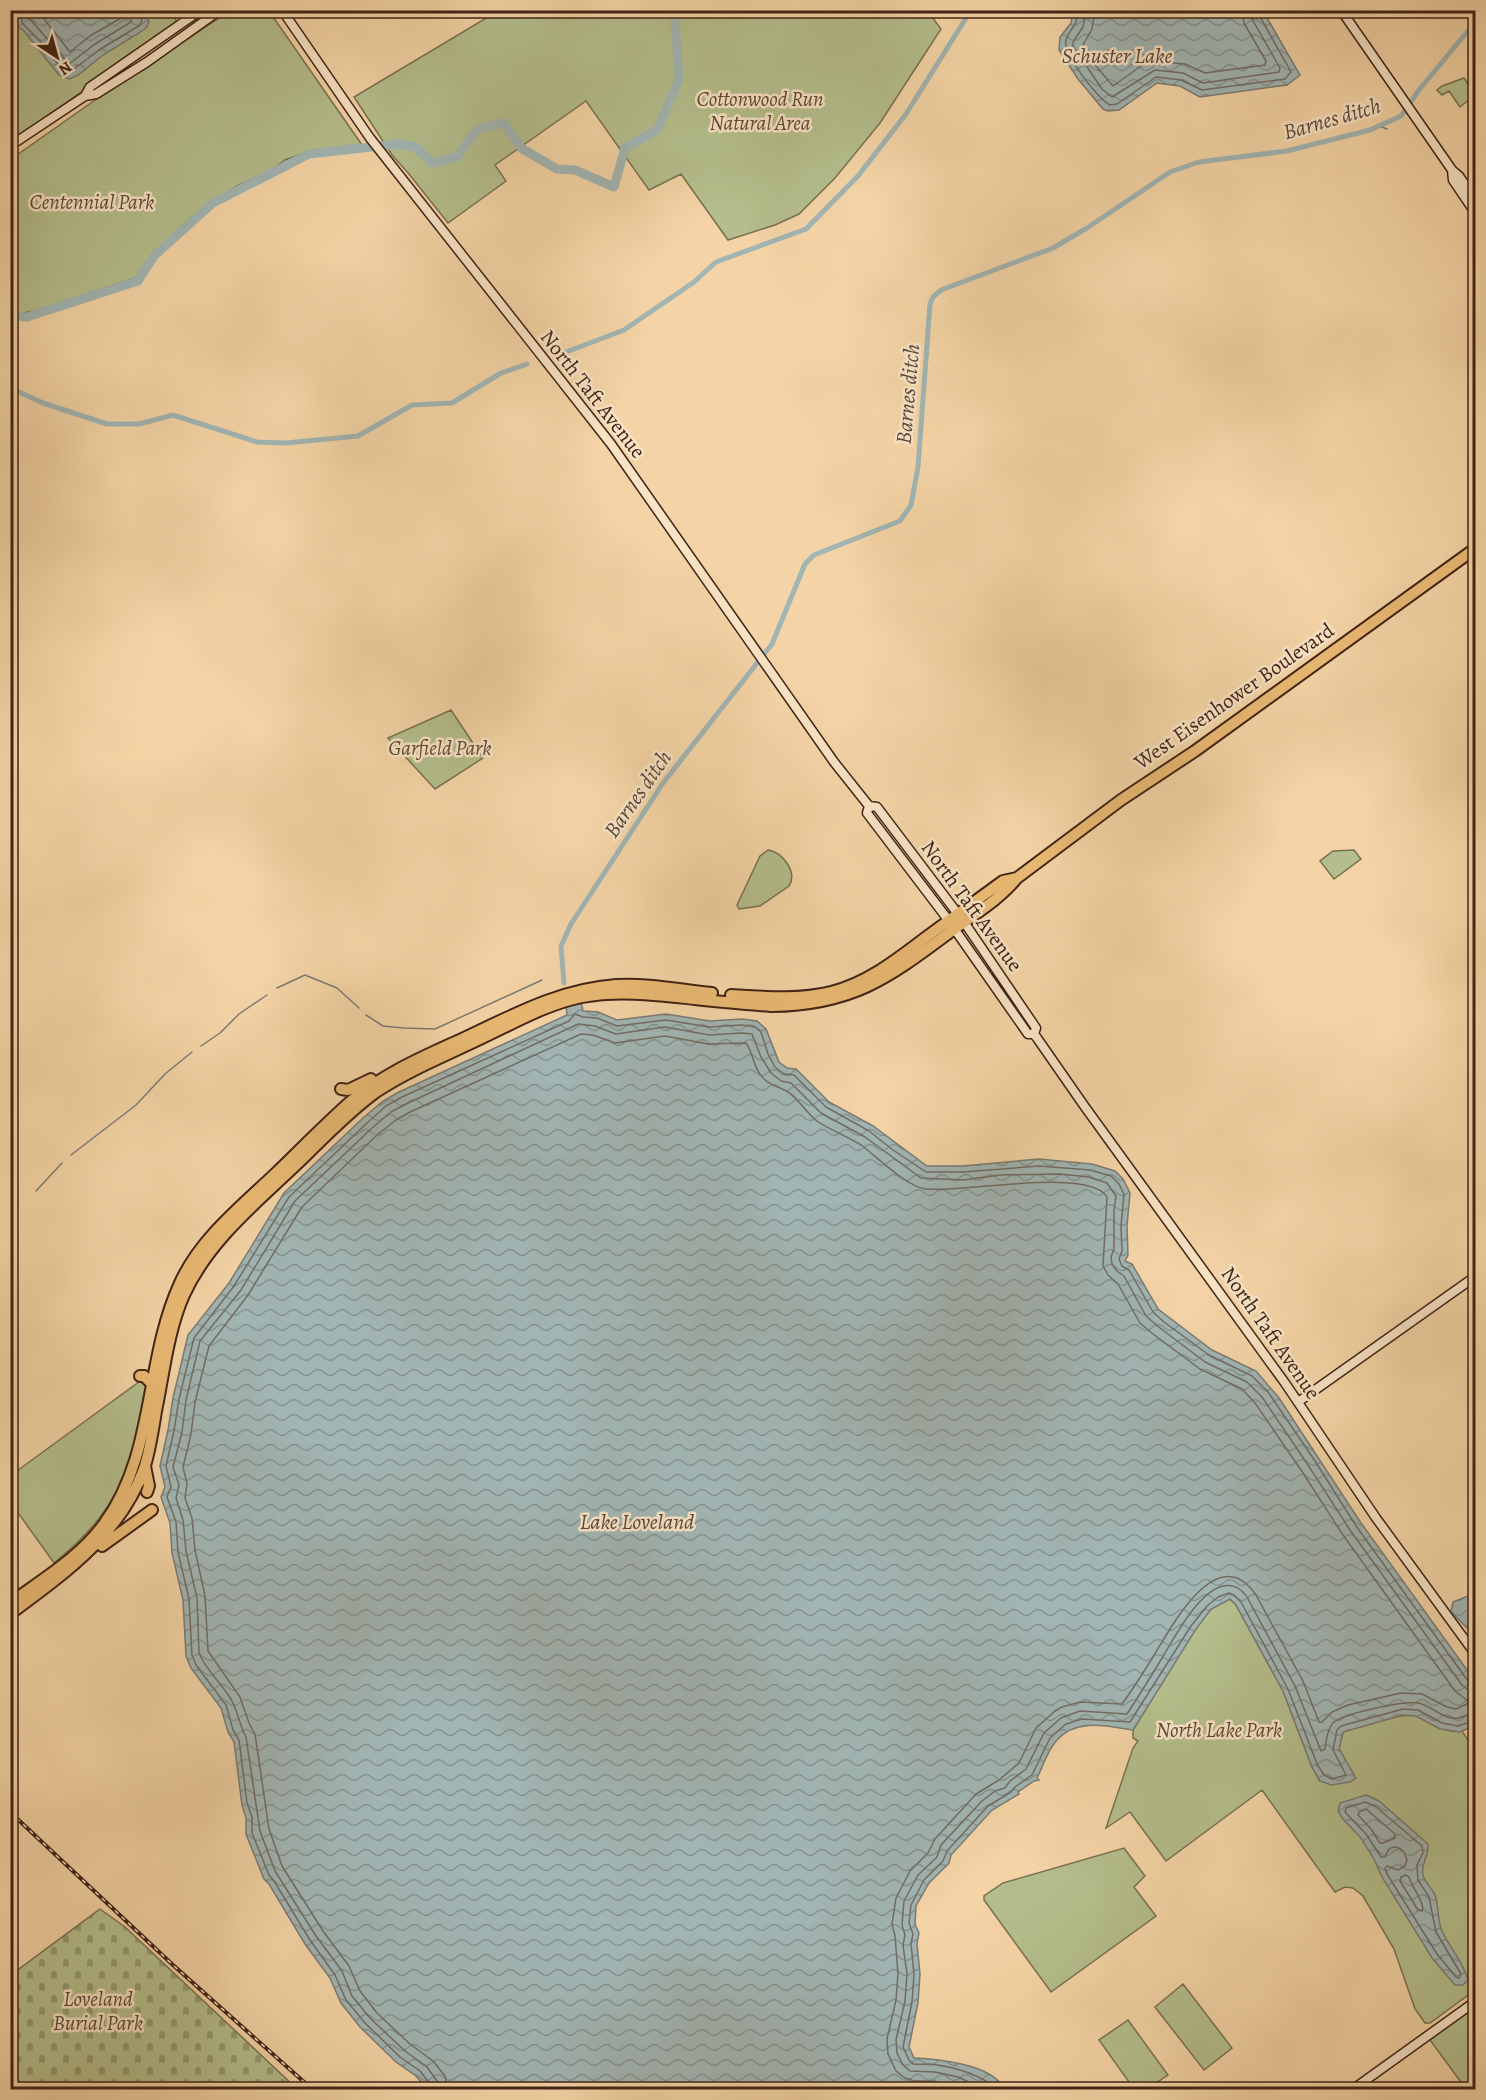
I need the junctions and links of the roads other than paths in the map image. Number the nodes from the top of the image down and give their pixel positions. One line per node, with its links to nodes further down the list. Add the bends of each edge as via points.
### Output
1 (201, 10): 5 (main road, via 90,87)
2 (220, 10): 5 (main road, via 147,62 96,94)
3 (282, 10): 11 (main road, North Taft Avenue, via 370,138 611,444 834,762 869,806 877,807)
4 (1341, 10): 7 (main road)
5 (85, 96): 6 (main road)
6 (10, 146)
7 (1452, 170): 8 (main road); 9 (main road, via 1453,180)
8 (1476, 200)
9 (1476, 214)
10 (1476, 548): 11 (highway, West Eisenhower Boulevard, via 1017,878 1003,881)
11 (956, 922): 12 (highway, West Eisenhower Boulevard, via 886,966 831,992 764,997 634,984 574,991 539,1003); 15 (highway, West Eisenhower Boulevard, via 878,982 823,1002 771,1006 616,993 578,998 537,1012 408,1074 364,1101 237,1222); 19 (main road, North Taft Avenue, via 1028,1034 1034,1034)
12 (382, 1077): 13 (highway); 14 (highway, West Eisenhower Boulevard, via 345,1106)
13 (341, 1089)
14 (206, 1242): 15 (highway); 18 (highway, West Eisenhower Boulevard, via 170,1305)
15 (205, 1258): 20 (highway, West Eisenhower Boulevard, via 178,1310)
16 (1476, 1276): 19 (main road)
17 (140, 1376): 18 (highway)
18 (152, 1384): 24 (highway, West Eisenhower Boulevard, via 136,1459 103,1526 84,1547)
19 (1298, 1402): 26 (main road, North Taft Avenue)
20 (145, 1465): 21 (highway); 23 (highway, West Eisenhower Boulevard, via 123,1510)
21 (147, 1492)
22 (152, 1510): 23 (highway)
23 (86, 1556): 25 (highway, West Eisenhower Boulevard)
24 (10, 1603)
25 (10, 1614)
26 (1476, 1655)
27 (1476, 2001): 28 (main road)
28 (1352, 2090)

